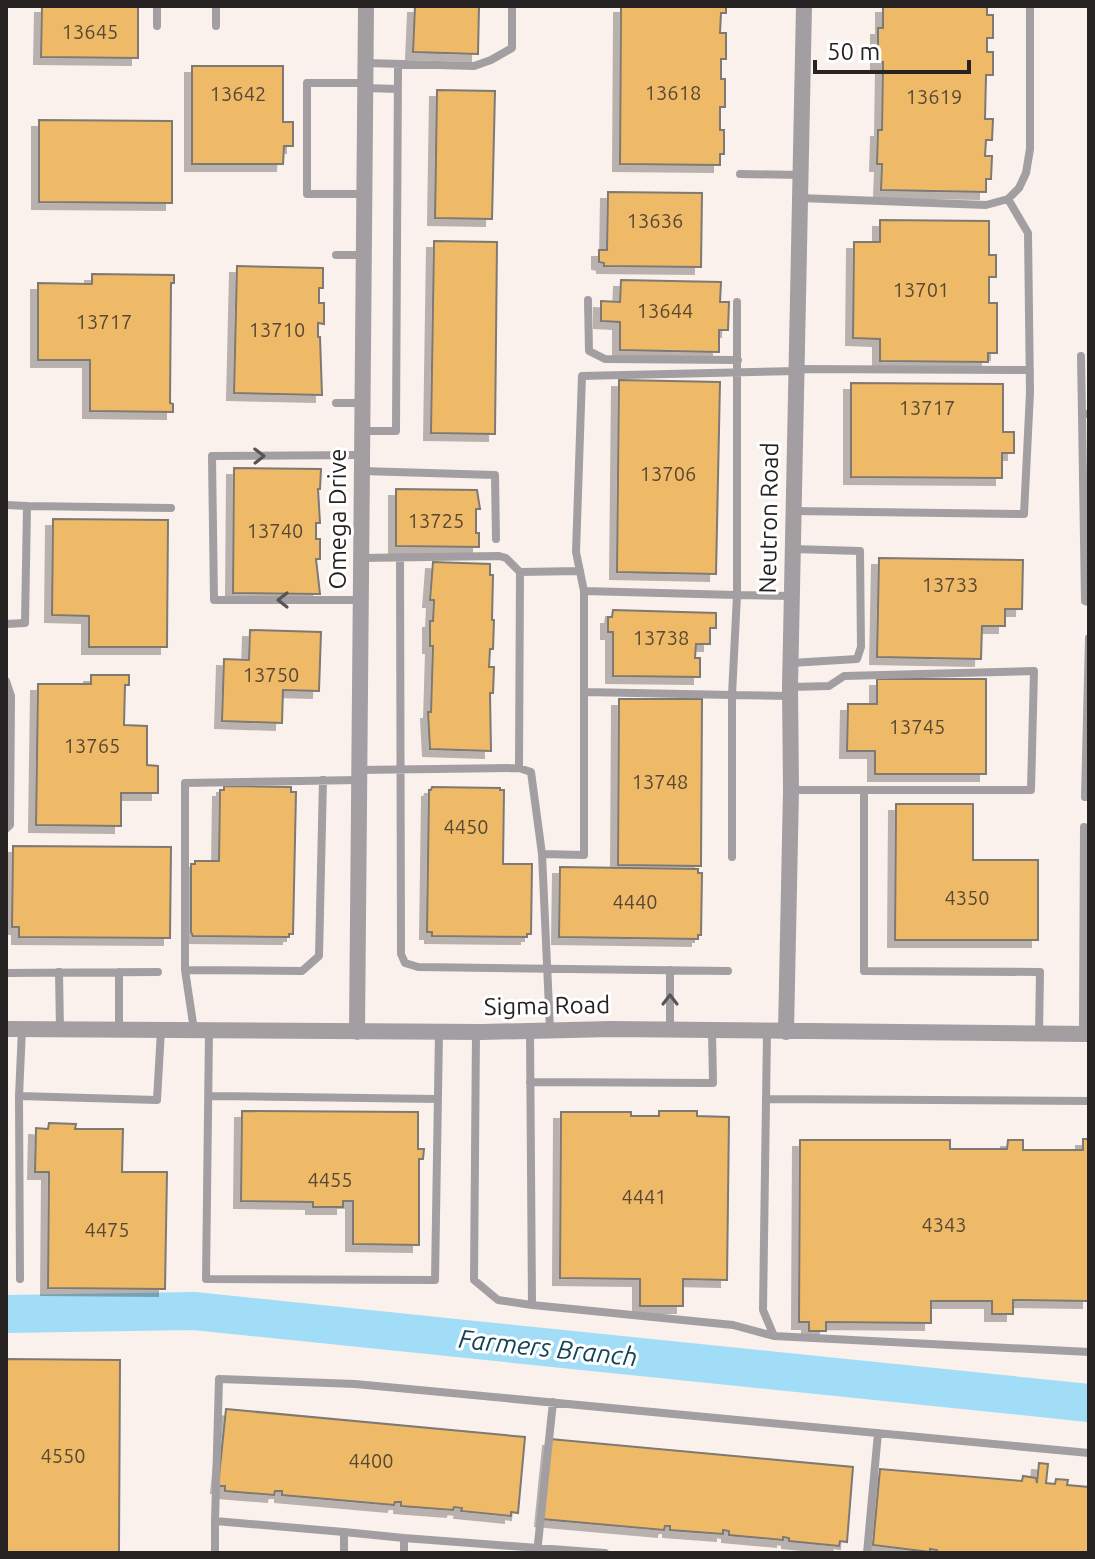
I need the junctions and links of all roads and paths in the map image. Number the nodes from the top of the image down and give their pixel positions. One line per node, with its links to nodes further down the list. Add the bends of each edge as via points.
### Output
1 (157, 6): 7 (lane)
2 (216, 6): 8 (lane)
3 (366, 6): 9 (street, Omega Drive)
4 (512, 6): 10 (lane, via 512,48 491,60 474,66)
5 (804, 6): 14 (street, Neutron Road)
6 (1030, 6): 17 (lane, via 1030,149 1026,173)
7 (157, 26)
8 (216, 26)
9 (366, 63): 10 (lane); 11 (street, Omega Drive)
10 (398, 64): 12 (lane)
11 (365, 86): 12 (lane); 15 (street, Omega Drive); 15 (lane, via 307,83 307,194)
12 (398, 89): 30 (lane, via 396,431)
13 (740, 174): 14 (lane)
14 (801, 175): 16 (street, Neutron Road)
15 (364, 194): 19 (street, Omega Drive)
16 (800, 198): 17 (lane, via 986,205); 24 (street, Neutron Road)
17 (1008, 199): 25 (lane, via 1028,233)
18 (336, 255): 19 (lane)
19 (364, 255): 28 (street, Omega Drive)
20 (588, 300): 23 (lane, via 589,351 595,356)
21 (737, 302): 23 (lane)
22 (1081, 356): 29 (lane)
23 (738, 360): 26 (lane)
24 (796, 370): 25 (lane); 26 (lane); 35 (street, Neutron Road)
25 (1030, 370): 35 (lane, via 1024,514)
26 (738, 372): 40 (lane, via 582,376 576,552); 43 (lane)
27 (336, 403): 28 (lane)
28 (363, 403): 30 (street, Omega Drive)
29 (1086, 414): 46 (lane)
30 (362, 431): 31 (street, Omega Drive)
31 (362, 463): 36 (lane, via 495,475); 39 (street, Omega Drive); 45 (lane, one-way to 31, via 214,600 212,456)
32 (6, 505): 33 (lane)
33 (27, 506): 34 (lane); 47 (lane, via 25,623)
34 (171, 508)
35 (794, 511): 37 (street, Neutron Road)
36 (496, 539)
37 (793, 549): 44 (street, Neutron Road); 49 (lane, via 860,551 861,647 857,659)
38 (400, 557): 39 (lane); 41 (lane, via 499,556); 55 (lane)
39 (361, 558): 45 (street, Omega Drive)
40 (580, 571): 41 (lane); 42 (lane)
41 (520, 572): 54 (lane)
42 (584, 591): 43 (lane); 51 (lane)
43 (737, 595): 44 (lane); 53 (lane)
44 (792, 596): 49 (street, Neutron Road)
45 (361, 600): 56 (street, Omega Drive)
46 (1089, 602)
47 (6, 624)
48 (1089, 638): 60 (lane)
49 (790, 663): 52 (street, Neutron Road)
50 (6, 681): 62 (lane, via 11,696)
51 (584, 692): 53 (lane); 63 (lane, via 584,855)
52 (790, 692): 53 (lane); 58 (street, Neutron Road); 59 (lane, via 829,686 844,676 1034,671 1031,790)
53 (732, 695): 64 (lane)
54 (519, 768): 55 (lane); 63 (lane, via 531,772)
55 (400, 769): 56 (lane); 66 (lane, via 403,960 418,967)
56 (359, 775): 57 (lane); 82 (street, Omega Drive)
57 (323, 780): 65 (lane, via 319,956 302,971); 65 (lane, via 185,783)
58 (791, 790): 59 (lane); 86 (street, Neutron Road)
59 (864, 790): 87 (lane, via 864,971 1040,972)
60 (1089, 797)
61 (1084, 827): 88 (lane)
62 (6, 829)
63 (542, 854): 66 (lane)
64 (732, 857)
65 (185, 970): 77 (lane)
66 (549, 970): 67 (lane); 78 (lane)
67 (670, 970): 68 (lane); 79 (lane, one-way to 67)
68 (728, 971)
69 (59, 972): 70 (lane); 72 (lane); 74 (lane)
70 (119, 972): 71 (lane); 75 (lane)
71 (158, 972)
72 (6, 973)
73 (14, 1029): 74 (street, Sigma Road); 90 (lane)
74 (60, 1029): 75 (street, Sigma Road)
75 (119, 1030): 76 (street, Sigma Road)
76 (161, 1030): 77 (street, Sigma Road); 90 (lane, via 157,1100)
77 (201, 1030): 82 (street, Sigma Road); 91 (lane)
78 (550, 1030): 79 (street, Sigma Road); 80 (street, Sigma Road)
79 (670, 1030): 81 (street, Sigma Road)
80 (530, 1031): 84 (street, Sigma Road); 89 (lane)
81 (712, 1031): 85 (street, Sigma Road); 89 (lane, via 713,1083)
82 (357, 1032): 83 (street, Sigma Road)
83 (439, 1032): 84 (street, Sigma Road); 92 (lane)
84 (476, 1032): 96 (lane, via 474,1280 498,1300)
85 (767, 1032): 86 (street, Sigma Road); 93 (lane)
86 (786, 1032): 87 (street, Sigma Road)
87 (1039, 1033): 88 (street, Sigma Road)
88 (1086, 1034)
89 (530, 1082): 96 (lane)
90 (19, 1096): 95 (lane)
91 (209, 1096): 92 (lane); 92 (lane, via 206,1279 435,1280)
92 (438, 1099)
93 (766, 1099): 94 (lane); 97 (lane, via 763,1310)
94 (1089, 1101)
95 (20, 1279)
96 (532, 1305): 97 (lane, via 733,1325)
97 (774, 1336): 98 (lane)
98 (1089, 1352)
99 (553, 1402): 100 (lane); 102 (lane, via 355,1384 219,1379); 105 (lane)
100 (878, 1433): 101 (lane); 110 (lane)
101 (1089, 1453)
102 (215, 1521): 103 (lane); 106 (lane)
103 (344, 1532): 104 (lane); 107 (lane)
104 (404, 1538): 105 (lane); 108 (lane)
105 (536, 1550): 109 (lane)
106 (215, 1553)
107 (344, 1553)
108 (404, 1553)
109 (605, 1553)
110 (867, 1553)

